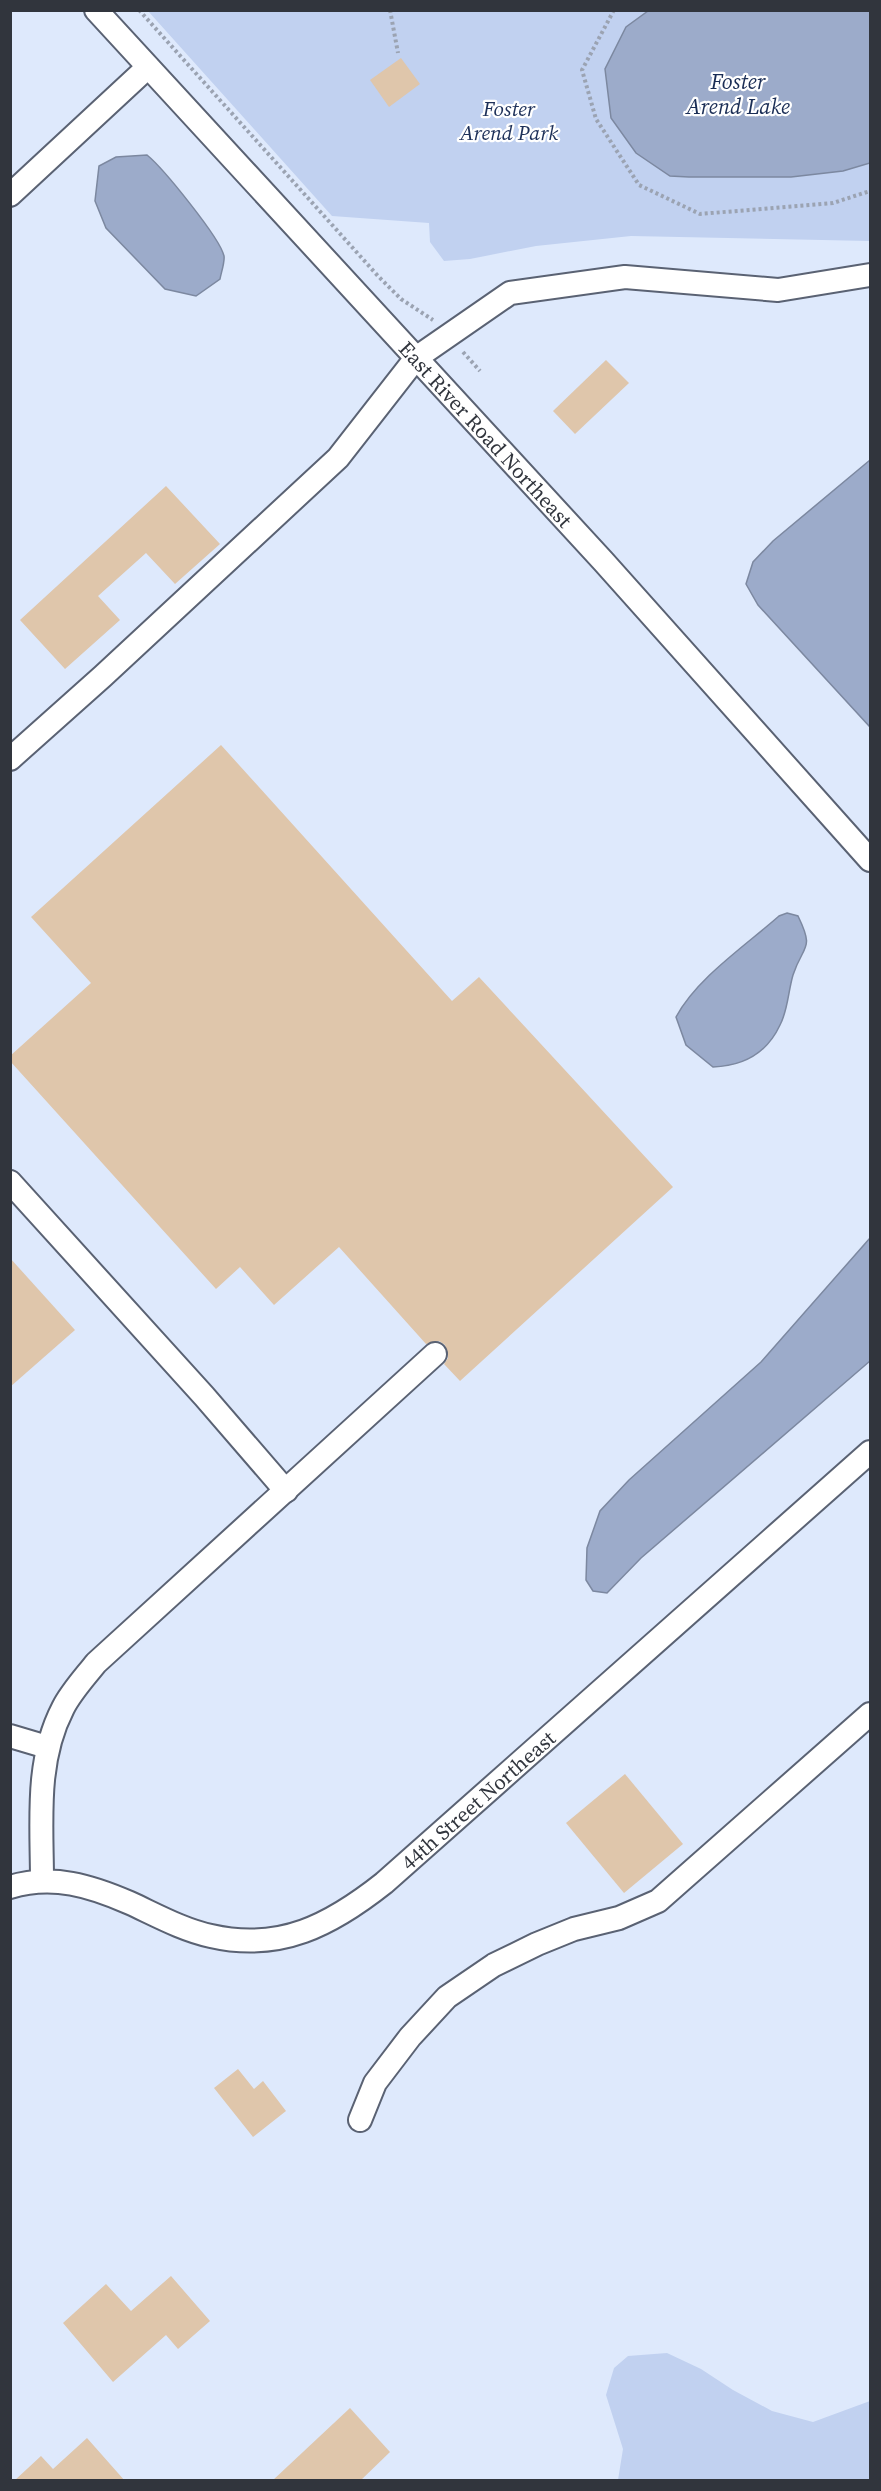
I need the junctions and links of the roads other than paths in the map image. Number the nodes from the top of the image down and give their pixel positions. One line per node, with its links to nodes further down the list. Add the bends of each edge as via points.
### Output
1 (96, 10): 2 (street, East River Road Northeast)
2 (148, 67): 3 (street); 5 (street, East River Road Northeast)
3 (10, 195)
4 (870, 275): 5 (street, via 778,290 625,277 510,293)
5 (416, 358): 6 (street, via 338,458); 7 (street, East River Road Northeast)
6 (10, 759)
7 (870, 860)
8 (10, 1182): 11 (street)
9 (435, 1354): 11 (street)
10 (870, 1452): 15 (street, 44th Street Northeast, via 384,1883 330,1922 274,1939 238,1940 184,1927 90,1886)
11 (286, 1491): 14 (street, via 96,1663 63,1707)
12 (870, 1714): 17 (street, via 658,1901 537,1944 494,1965 447,1997 375,2083)
13 (10, 1736): 14 (street)
14 (47, 1747): 15 (street, via 42,1780)
15 (42, 1881): 16 (street, 44th Street Northeast)
16 (10, 1887)
17 (360, 2120)

